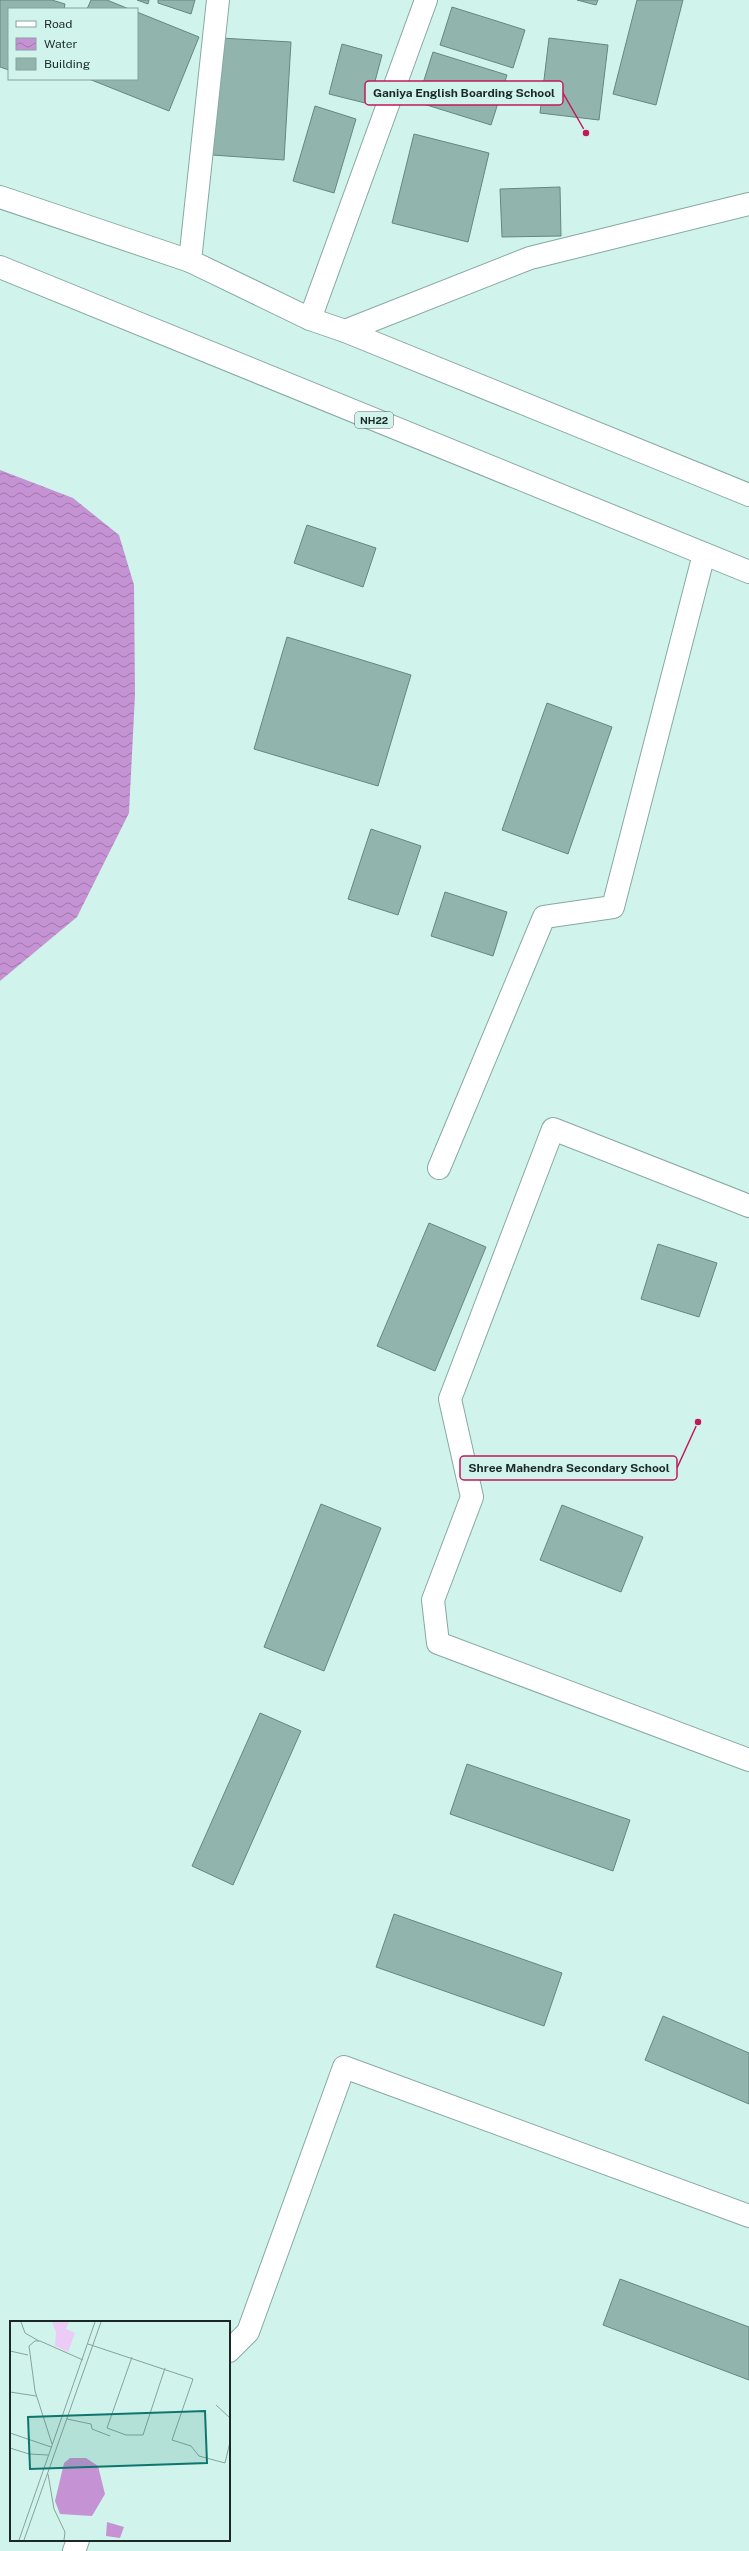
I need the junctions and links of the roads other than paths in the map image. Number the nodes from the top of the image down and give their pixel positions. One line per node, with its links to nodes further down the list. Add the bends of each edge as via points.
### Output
1 (218, 0): 5 (main road)
2 (426, 0): 7 (main road)
3 (0, 197): 5 (main road)
4 (749, 204): 8 (main road, via 530,258)
5 (190, 261): 7 (main road)
6 (0, 267): 10 (main road, NH22)
7 (310, 319): 8 (main road)
8 (345, 331): 9 (main road)
9 (749, 495)
10 (704, 554): 11 (main road, NH22); 12 (main road, via 612,907 544,917)
11 (749, 572)
12 (439, 1168)
13 (749, 1206): 14 (main road, via 553,1129 450,1399 472,1497 433,1600 438,1643)
14 (749, 1760)
15 (749, 2216): 16 (main road, via 344,2067 248,2332)
16 (230, 2350)
17 (78, 2541): 18 (main road)
18 (74, 2551)

